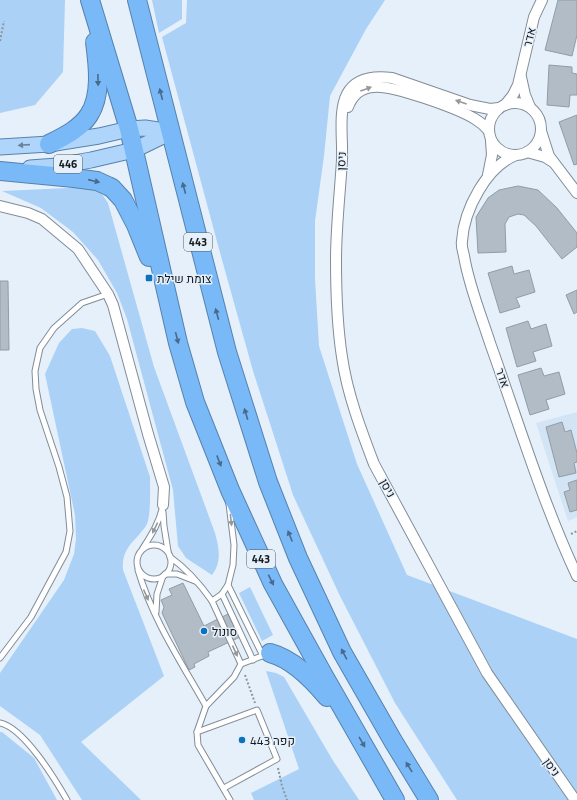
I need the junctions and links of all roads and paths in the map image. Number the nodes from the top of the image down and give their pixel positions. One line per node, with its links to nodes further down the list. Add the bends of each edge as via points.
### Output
1 (90, 0): 9 (highway, 443); 14 (highway, one-way to 14, via 98,90 89,116 77,128)
2 (137, 0): 10 (highway, 443, one-way to 2)
3 (542, 0): 6 (street, אדר, via 534,17)
4 (4, 21): 5 (path)
5 (0, 41)
6 (521, 75): 7 (street, אדר, via 513,95); 8 (street, אדר, via 522,87)
7 (502, 106): 8 (street, via 519,103); 11 (street, ניסן, one-way to 11, via 490,109 470,105 392,78 370,78 359,82 346,95 342,113); 13 (street, via 492,115)
8 (530, 108): 12 (street, via 538,117)
9 (129, 129): 10 (main road, 446, via 145,128); 14 (main road, 446); 16 (highway, 443)
10 (171, 132): 16 (main road, 446); 53 (highway, 443, one-way to 10, via 342,652 298,558 268,482 227,352)
11 (342, 132): 13 (street, ניסן, one-way to 13, via 349,104 354,96 371,87 381,86 460,111 476,119); 54 (street, ניסן, via 336,259 337,301 347,384 364,439 374,464 487,674)
12 (541, 132): 17 (street, via 538,143); 19 (street, via 549,156)
13 (490, 136): 18 (street, via 499,150); 21 (street, אדר, via 492,155)
14 (49, 144): 15 (main road, 446, one-way to 15)
15 (0, 147)
16 (134, 150): 20 (main road, 446, via 57,166); 25 (highway, 443)
17 (526, 152): 18 (street); 19 (street, via 545,157)
18 (516, 155): 21 (street, אדר, via 507,159)
19 (555, 163): 22 (street)
20 (0, 171): 25 (highway, one-way to 25, via 97,181 112,188 123,200 136,225)
21 (487, 177): 32 (street, אדר, via 476,196 465,225 462,242 466,267 550,513)
22 (577, 193)
23 (0, 206): 24 (street, via 42,219 78,250)
24 (108, 294): 27 (street, via 164,487); 39 (lane, via 82,303 54,328 40,348 35,371 36,389 67,497 70,531 66,552 31,617)
25 (168, 300): 26 (highway, 443, one-way to 26, via 195,402)
26 (226, 481): 34 (lane, one-way to 34, via 234,545); 45 (highway, 443, one-way to 45, via 273,584)
27 (163, 505): 28 (lane, one-way to 28, via 154,532); 29 (lane)
28 (142, 549): 29 (lane, via 153,545 164,548); 30 (lane, via 137,559)
29 (169, 555): 31 (lane, via 170,567); 33 (lane)
30 (138, 570): 31 (lane, via 147,577 158,578); 37 (lane, one-way to 37)
31 (164, 575): 33 (lane, via 177,574); 37 (lane, via 157,594)
32 (577, 576)
33 (198, 582): 36 (lane)
34 (228, 585): 35 (lane); 38 (lane)
35 (222, 594): 36 (lane); 40 (lane)
36 (212, 601): 41 (lane, one-way to 41)
37 (157, 618): 42 (lane)
38 (267, 654): 40 (lane); 45 (highway, via 279,655 312,679)
39 (0, 658)
40 (253, 660): 41 (lane)
41 (241, 664): 42 (lane, via 234,677); 43 (path)
42 (206, 706): 46 (lane)
43 (257, 710): 46 (lane); 47 (lane)
44 (0, 723): 49 (lane, via 26,742 44,763)
45 (352, 724): 52 (highway, 443, one-way to 52)
46 (197, 732): 48 (lane, via 198,745)
47 (277, 759): 48 (lane); 51 (path)
48 (224, 788): 50 (lane)
49 (68, 800)
50 (230, 800)
51 (287, 800)
52 (395, 800)
53 (429, 800)
54 (575, 800)

